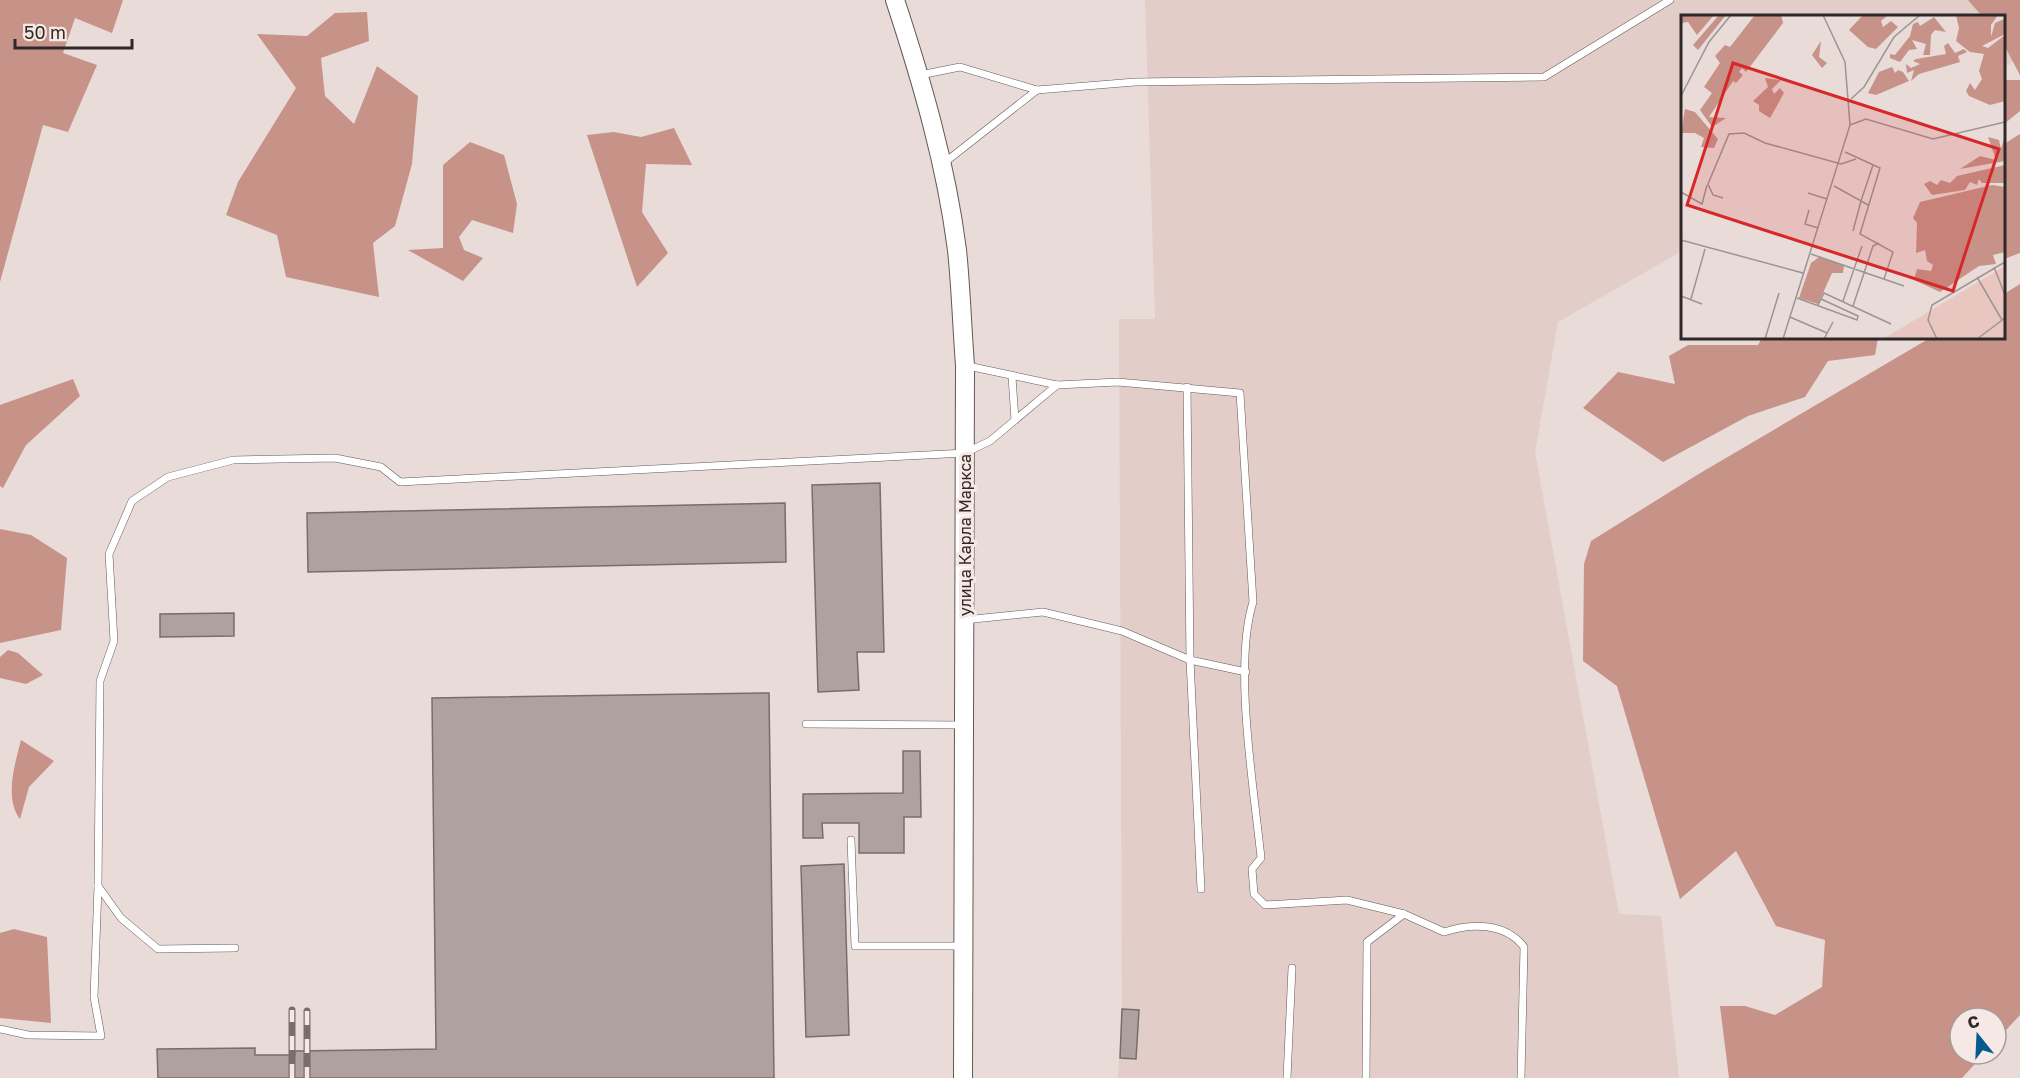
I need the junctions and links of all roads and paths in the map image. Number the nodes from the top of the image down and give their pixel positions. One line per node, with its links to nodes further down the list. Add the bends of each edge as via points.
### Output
1 (895, 0): 3 (main road, улица Карла Маркса)
2 (1670, 0): 4 (lane, via 1544,77 1135,82)
3 (920, 75): 4 (lane, via 960,67); 5 (main road, улица Карла Маркса)
4 (1037, 90): 5 (lane)
5 (942, 165): 6 (main road, улица Карла Маркса, via 957,250)
6 (965, 365): 7 (lane); 11 (main road, улица Карла Маркса)
7 (1012, 377): 8 (lane); 10 (lane)
8 (1057, 385): 9 (lane, via 1118,382); 10 (lane)
9 (1187, 387): 13 (lane); 14 (lane, via 1240,393 1253,602 1246,622)
10 (1015, 420): 11 (lane, via 990,441)
11 (965, 453): 12 (main road, улица Карла Маркса); 18 (lane, via 400,482 381,466 334,458 232,460 168,477 132,501 109,554 114,641 100,681)
12 (964, 620): 13 (lane, via 1043,612 1122,631); 16 (main road, улица Карла Маркса)
13 (1190, 660): 14 (lane); 19 (lane)
14 (1246, 672): 20 (lane, via 1261,858 1252,869 1254,894 1265,905 1347,900)
15 (806, 724): 16 (lane)
16 (964, 725): 21 (main road, улица Карла Маркса)
17 (850, 840): 21 (lane, via 855,946)
18 (98, 886): 22 (lane, via 121,918 158,949); 24 (lane, via 94,997 101,1036 28,1035)
19 (1201, 889)
20 (1404, 914): 27 (lane, via 1367,942); 28 (lane, via 1444,932 1465,925 1494,928 1519,940 1524,947)
21 (963, 946): 25 (main road, улица Карла Маркса)
22 (234, 948)
23 (1292, 968): 26 (lane)
24 (0, 1029)
25 (963, 1078)
26 (1287, 1078)
27 (1366, 1078)
28 (1521, 1078)

